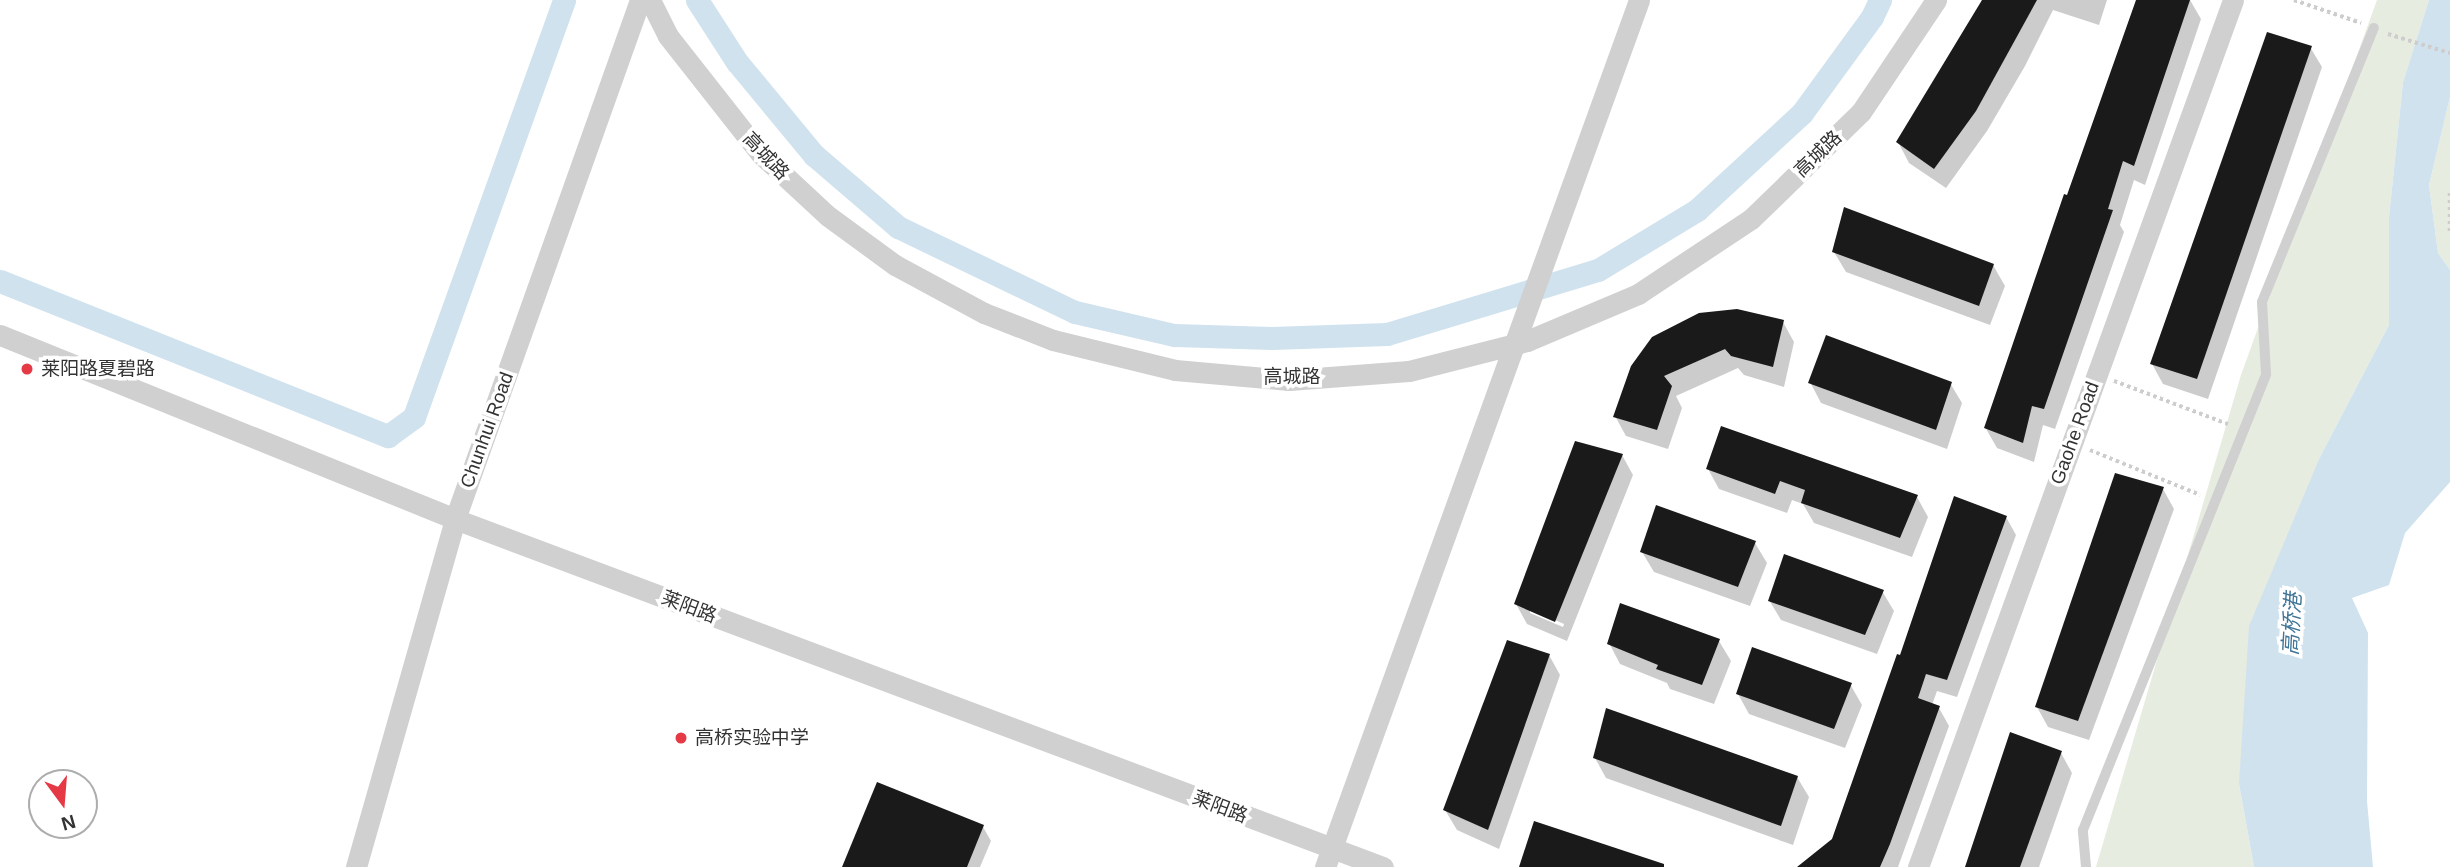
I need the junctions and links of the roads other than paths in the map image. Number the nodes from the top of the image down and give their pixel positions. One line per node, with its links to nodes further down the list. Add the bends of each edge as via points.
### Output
1 (640, 0): 9 (street, Chunhui Road)
2 (650, 0): 8 (street, 高城路, via 668,36 761,155 828,216 895,265 984,313 1053,340 1175,370 1289,380 1409,370)
3 (1639, 0): 8 (street)
4 (1936, 0): 8 (street, 高城路, via 1861,112 1751,219 1638,293)
5 (2233, 0): 13 (street, Gaohe Road)
6 (2374, 28): 14 (lane, via 2262,302 2266,374 2083,830)
7 (0, 335): 9 (street, 莱阳路)
8 (1516, 344): 10 (street)
9 (455, 519): 10 (street, 莱阳路); 11 (street, Chunhui Road)
10 (1329, 858): 12 (street, 莱阳路)
11 (356, 867)
12 (1383, 867)
13 (1918, 867)
14 (2086, 867)

